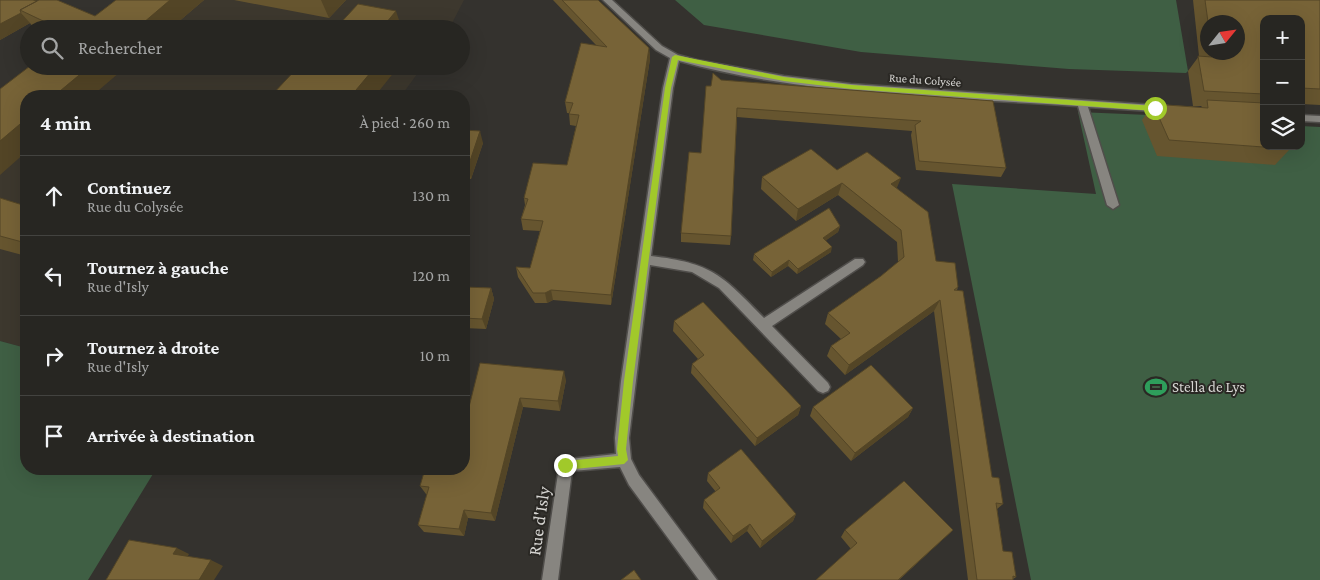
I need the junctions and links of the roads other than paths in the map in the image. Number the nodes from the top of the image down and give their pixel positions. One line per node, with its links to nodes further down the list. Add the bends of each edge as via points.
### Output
1 (607, 0): 2 (street, Rue du Colysée, via 659,48)
2 (675, 57): 3 (street, Rue du Colysée, via 784,79 852,87); 8 (street)
3 (1082, 104): 4 (street, Rue du Colysée); 7 (street)
4 (1175, 110)
5 (1305, 118): 6 (street)
6 (1320, 119)
7 (1113, 205)
8 (645, 260): 10 (street, via 701,269 723,284); 12 (street, via 628,381 622,449)
9 (859, 262): 10 (street)
10 (763, 325): 11 (street)
11 (822, 387)
12 (624, 460): 13 (street, Rue d'Isly, via 565,465); 14 (street, via 634,480)
13 (550, 580)
14 (709, 580)

